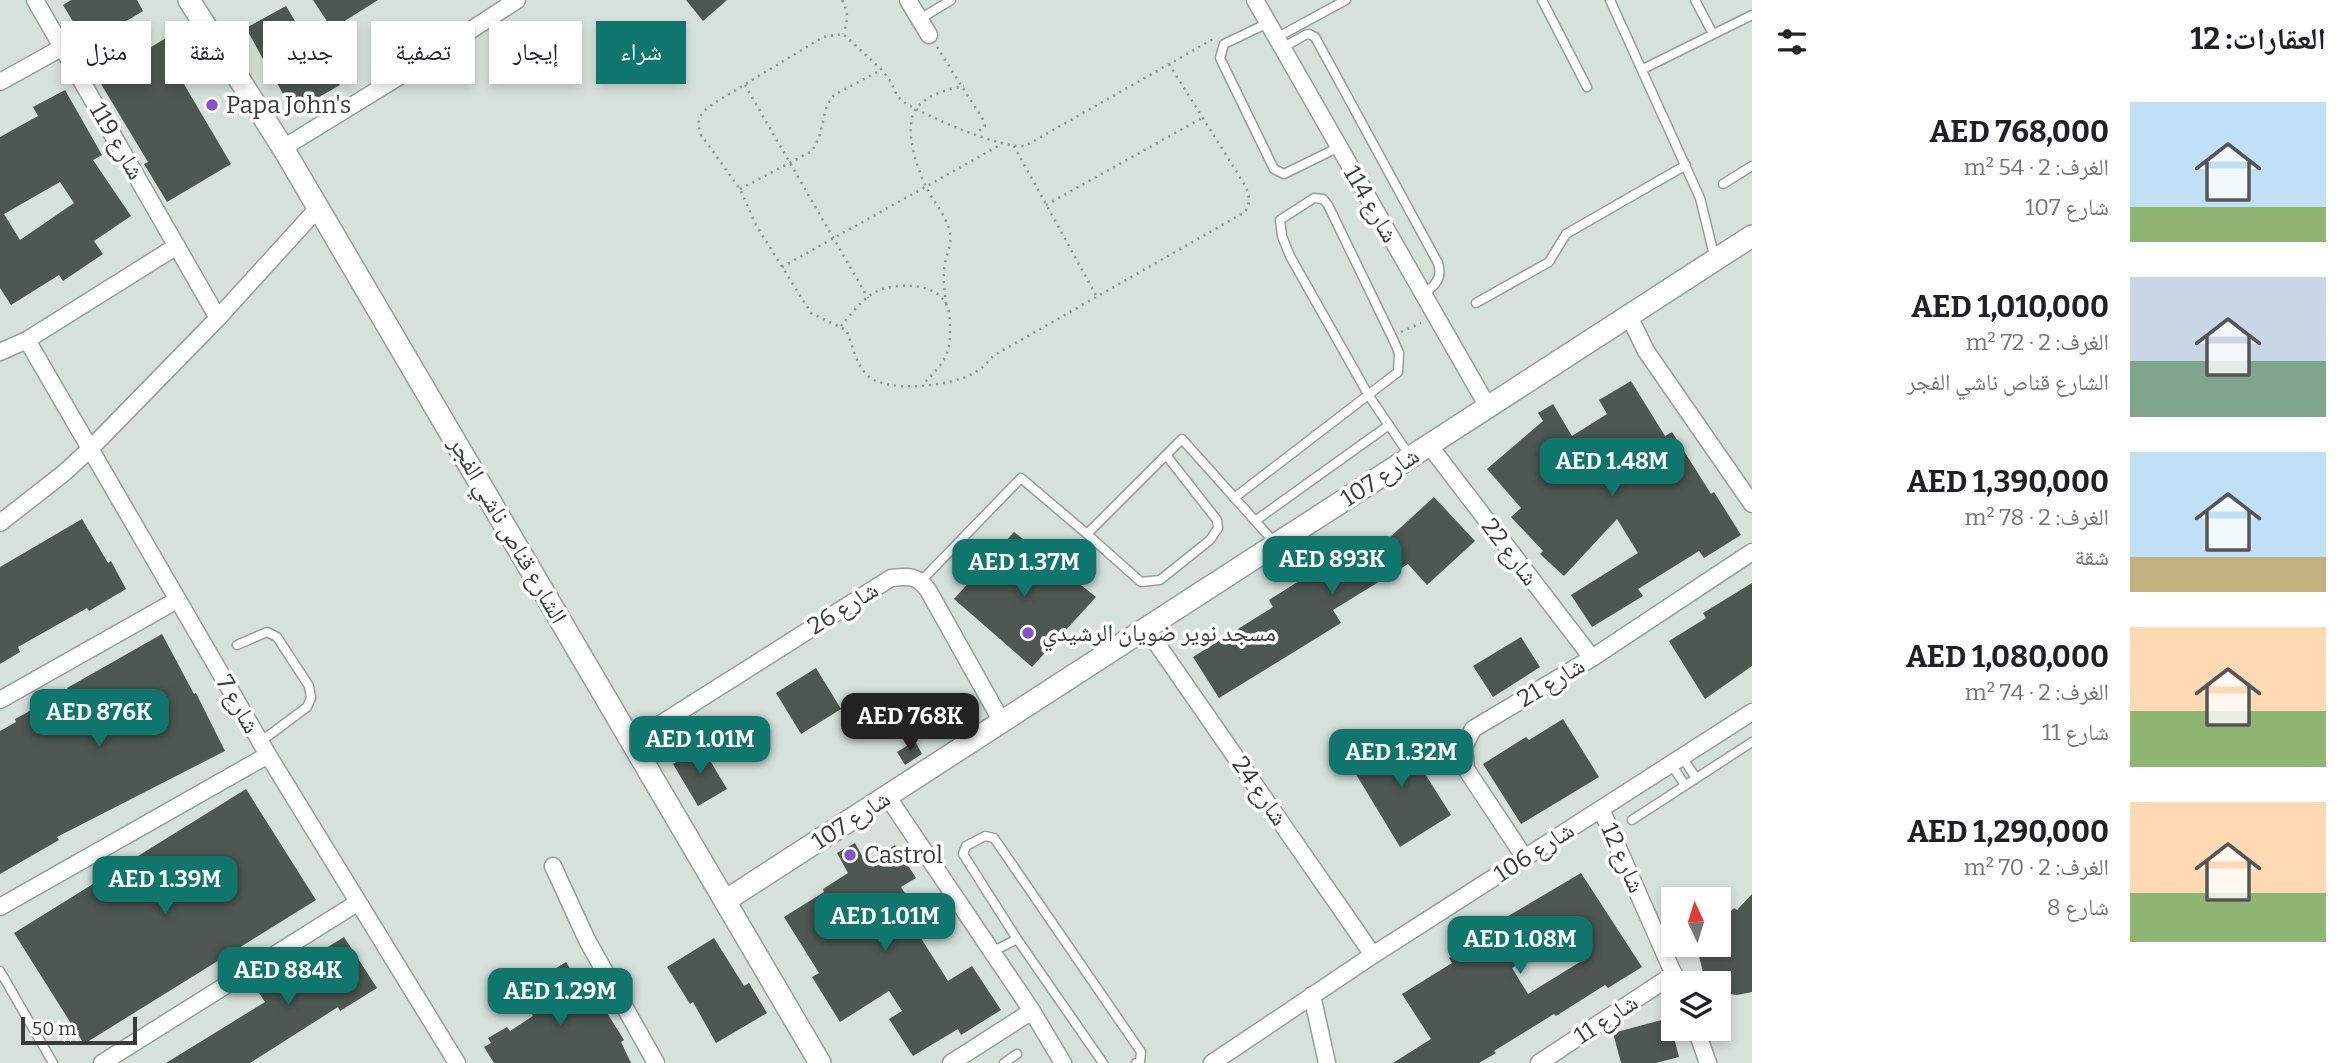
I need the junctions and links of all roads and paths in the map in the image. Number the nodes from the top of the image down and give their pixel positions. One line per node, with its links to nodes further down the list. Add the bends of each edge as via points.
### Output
1 (35, 0): 19 (street, شارع 119)
2 (189, 0): 35 (street, الشارع قناص ناشي الفجر)
3 (516, 0): 35 (street)
4 (842, 0): 14 (path, via 848,10)
5 (908, 0): 13 (street)
6 (951, 0): 13 (lane)
7 (1255, 0): 17 (street, شارع 114)
8 (1346, 0): 17 (lane)
9 (1542, 0): 28 (lane)
10 (1610, 0): 22 (lane)
11 (1695, 0): 15 (lane)
12 (1752, 15): 15 (lane)
13 (920, 19): 16 (street)
14 (843, 34): 23 (path); 26 (path, via 823,37)
15 (1713, 34): 22 (lane)
16 (929, 36): 27 (path)
17 (1276, 36): 34 (street, شارع 114); 34 (lane, via 1224,44 1220,58 1274,169 1284,174); 49 (lane, via 1315,37 1438,263 1439,279)
18 (1215, 38): 21 (path)
19 (61, 44)
20 (61, 48): 24 (street)
21 (1169, 64): 30 (path); 33 (path, via 1038,140)
22 (1643, 69): 37 (lane)
23 (882, 70): 29 (path, via 897,96); 36 (path, via 834,95 816,145)
24 (0, 82)
25 (84, 84): 46 (street, شارع 119)
26 (745, 85): 36 (path); 41 (path, via 698,118 701,135)
27 (964, 86): 29 (path, via 946,89); 31 (path, via 985,126)
28 (1587, 87)
29 (916, 109): 31 (path); 40 (path, via 912,150)
30 (1203, 118): 42 (path); 50 (path, via 1249,192 1248,207 1241,216)
31 (975, 134): 32 (path)
32 (1002, 144): 33 (path); 40 (path)
33 (1014, 146): 42 (path)
34 (1339, 147): 49 (street, شارع 114)
35 (283, 148): 43 (street, الشارع قناص ناشي الفجر)
36 (789, 164): 41 (path); 45 (path)
37 (1686, 165): 47 (lane); 52 (lane, via 1566,234 1549,262)
38 (1752, 166): 39 (lane)
39 (1723, 184)
40 (926, 186): 45 (path); 53 (path, via 949,229)
41 (740, 189): 48 (path)
42 (1046, 205): 50 (path)
43 (318, 208): 56 (street); 83 (street, الشارع قناص ناشي الفجر)
44 (1752, 236): 47 (street, شارع 107)
45 (833, 238): 48 (path); 51 (path)
46 (177, 246): 56 (street, شارع 119); 59 (street)
47 (1716, 260): 55 (street, شارع 107)
48 (782, 267): 57 (path, via 811,313)
49 (1423, 294): 54 (street, شارع 114)
50 (1097, 297): 61 (path, via 993,356 974,373 947,383)
51 (868, 298): 53 (path, via 878,291 908,285 932,292); 57 (path)
52 (1476, 303)
53 (946, 304): 61 (path, via 949,347)
54 (1436, 316): 58 (path); 63 (street, شارع 114)
55 (1629, 316): 63 (street, شارع 107); 69 (street, via 1646,351)
56 (218, 318): 65 (street)
57 (841, 326): 61 (path, via 870,377 888,384)
58 (1392, 337): 62 (lane, via 1399,353 1398,372); 62 (lane, via 1328,205 1314,198 1280,220 1290,256)
59 (27, 341): 60 (street); 65 (street, شارع 7)
60 (0, 352)
61 (923, 385)
62 (1369, 396): 64 (lane); 68 (lane)
63 (1488, 407): 66 (street, شارع 107)
64 (1389, 425): 66 (lane); 70 (lane)
65 (91, 448): 71 (street); 76 (street, شارع 7)
66 (1420, 451): 73 (street, شارع 107); 79 (street, شارع 22)
67 (1166, 455): 68 (lane, via 1182,439); 72 (lane); 72 (lane, via 1217,520 1218,528 1210,540 1160,580 1141,582)
68 (1234, 498): 70 (lane)
69 (1752, 504)
70 (1255, 521): 73 (lane)
71 (0, 523)
72 (1087, 534): 75 (lane, via 1021,478)
73 (1276, 545): 77 (street, شارع 107)
74 (1752, 552): 79 (street, شارع 21)
75 (921, 581): 82 (street); 83 (street, شارع 26, via 908,576 891,578)
76 (177, 600): 80 (street); 85 (street, شارع 7)
77 (1146, 628): 82 (street, شارع 107); 99 (street, شارع 24)
78 (237, 645): 85 (lane, via 267,632 277,637 309,686 307,707)
79 (1592, 658): 92 (street, شارع 21, via 1473,729 1464,747 1466,769)
80 (0, 700)
81 (1752, 712): 86 (street, شارع 106)
82 (1002, 722): 89 (street, شارع 107)
83 (632, 742): 94 (street, الشارع قناص ناشي الفجر)
84 (1752, 742): 87 (lane)
85 (264, 749): 95 (street, شارع 7); 96 (street)
86 (1677, 761): 87 (lane); 88 (lane); 90 (street, شارع 106)
87 (1696, 778): 88 (lane)
88 (1685, 785): 91 (lane)
89 (887, 796): 94 (street, شارع 107); 98 (street)
90 (1601, 809): 92 (street, شارع 106); 101 (street, شارع 12)
91 (1632, 820)
92 (1524, 858): 99 (street, شارع 106)
93 (553, 866): 110 (street, via 587,940)
94 (725, 901): 111 (street, الشارع قناص ناشي الفجر)
95 (357, 903): 108 (street); 109 (street, شارع 7)
96 (0, 907)
97 (1017, 939): 98 (lane); 115 (lane); 116 (lane, via 963,854 966,846 985,836 994,838 1141,1052)
98 (992, 952): 104 (street)
99 (1373, 955): 103 (street, شارع 106)
100 (0, 971): 107 (lane)
101 (1672, 971)
102 (1661, 988): 119 (street, شارع 11)
103 (1312, 995): 117 (street, شارع 106); 118 (street)
104 (1032, 1011): 112 (street); 114 (street)
105 (1700, 1041): 120 (street)
106 (1017, 1054): 113 (lane)
107 (53, 1063)
108 (102, 1063)
109 (457, 1063)
110 (656, 1063)
111 (820, 1063)
112 (951, 1063)
113 (1003, 1063)
114 (1063, 1063)
115 (1103, 1063)
116 (1136, 1063)
117 (1212, 1063)
118 (1327, 1063)
119 (1539, 1063)
120 (1708, 1063)

